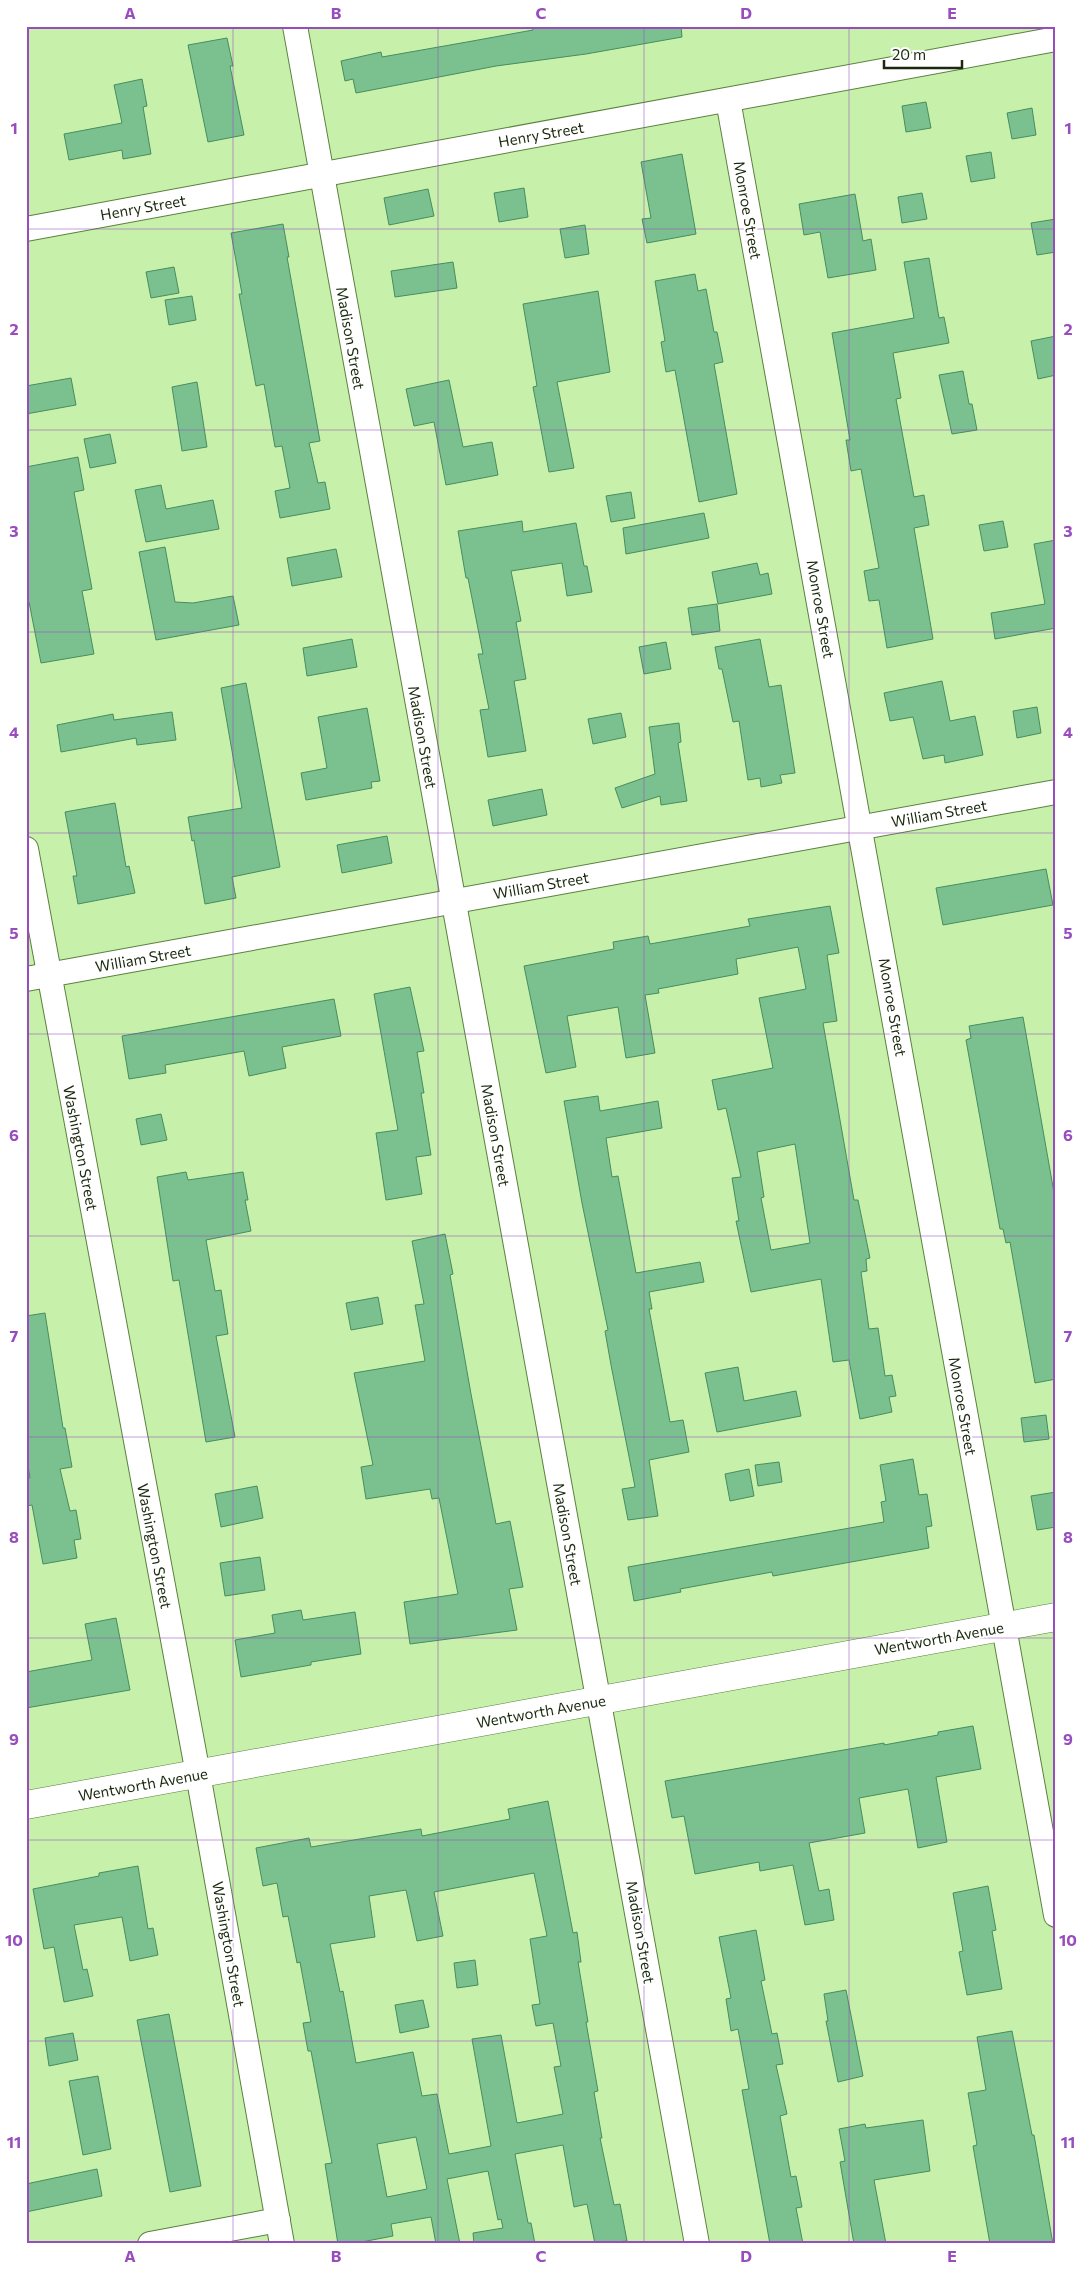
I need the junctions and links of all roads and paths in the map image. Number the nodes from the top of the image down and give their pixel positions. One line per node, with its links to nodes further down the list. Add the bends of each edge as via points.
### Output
1 (295, 26): 4 (street, Madison Street)
2 (1056, 39): 3 (street, Henry Street)
3 (728, 100): 4 (street, Henry Street); 7 (street, Monroe Street)
4 (322, 174): 5 (street, Henry Street); 9 (street, Madison Street)
5 (26, 229)
6 (1056, 792): 7 (street, William Street)
7 (861, 827): 9 (street, William Street); 12 (street, Monroe Street)
8 (26, 849): 10 (street, Washington Street)
9 (453, 901): 10 (street, William Street); 13 (street, Madison Street)
10 (37, 977): 14 (street, Washington Street)
11 (1056, 1617): 12 (street, Wentworth Avenue)
12 (1002, 1627): 13 (street, Wentworth Avenue); 16 (street, Monroe Street)
13 (599, 1701): 14 (street, Wentworth Avenue); 20 (street, Madison Street)
14 (198, 1774): 15 (street, Wentworth Avenue); 17 (street, Washington Street)
15 (26, 1805)
16 (1056, 1915)
17 (278, 2220): 18 (street); 19 (street, Washington Street)
18 (150, 2244)
19 (282, 2244)
20 (697, 2244)

